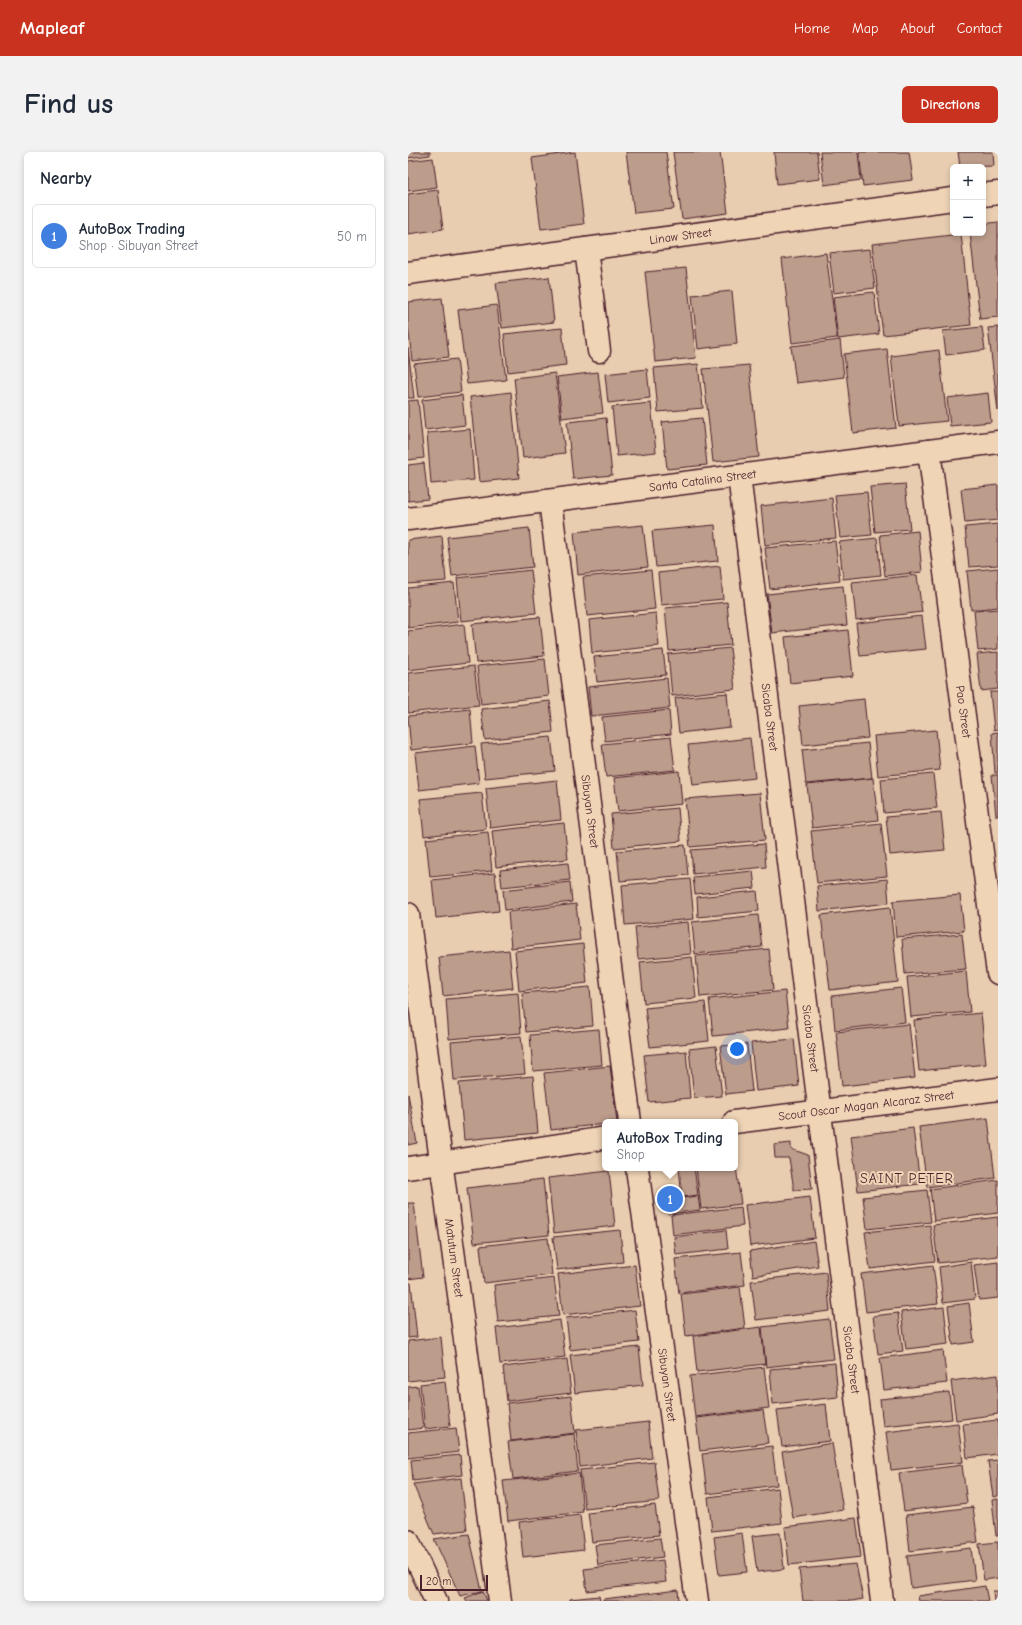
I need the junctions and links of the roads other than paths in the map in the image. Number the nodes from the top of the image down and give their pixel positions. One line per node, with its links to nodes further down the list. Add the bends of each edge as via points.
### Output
1 (998, 193): 2 (street)
2 (986, 195)
3 (950, 199): 4 (street, Linaw Street)
4 (586, 249): 5 (street, Linaw Street); 6 (street)
5 (408, 273)
6 (600, 351)
7 (998, 442): 8 (street, Santa Catalina Street)
8 (929, 451): 9 (street, Santa Catalina Street); 13 (street, Pao Street)
9 (739, 476): 10 (street, Santa Catalina Street); 15 (street, Sicaba Street)
10 (550, 501): 11 (street, Santa Catalina Street); 16 (street, Sibuyan Street)
11 (408, 519)
12 (408, 914): 19 (street, Matutum Street)
13 (998, 973)
14 (998, 1089): 15 (street, Scout Oscar Magan Alcaraz Street)
15 (819, 1112): 17 (street, Scout Oscar Magan Alcaraz Street); 26 (street, Sicaba Street)
16 (630, 1119)
17 (738, 1122)
18 (602, 1138): 19 (street)
19 (441, 1163): 20 (street); 24 (street, Matutum Street)
20 (408, 1168)
21 (637, 1171): 25 (street, Sibuyan Street)
22 (408, 1541): 23 (street)
23 (436, 1601)
24 (500, 1601)
25 (697, 1601)
26 (882, 1601)

